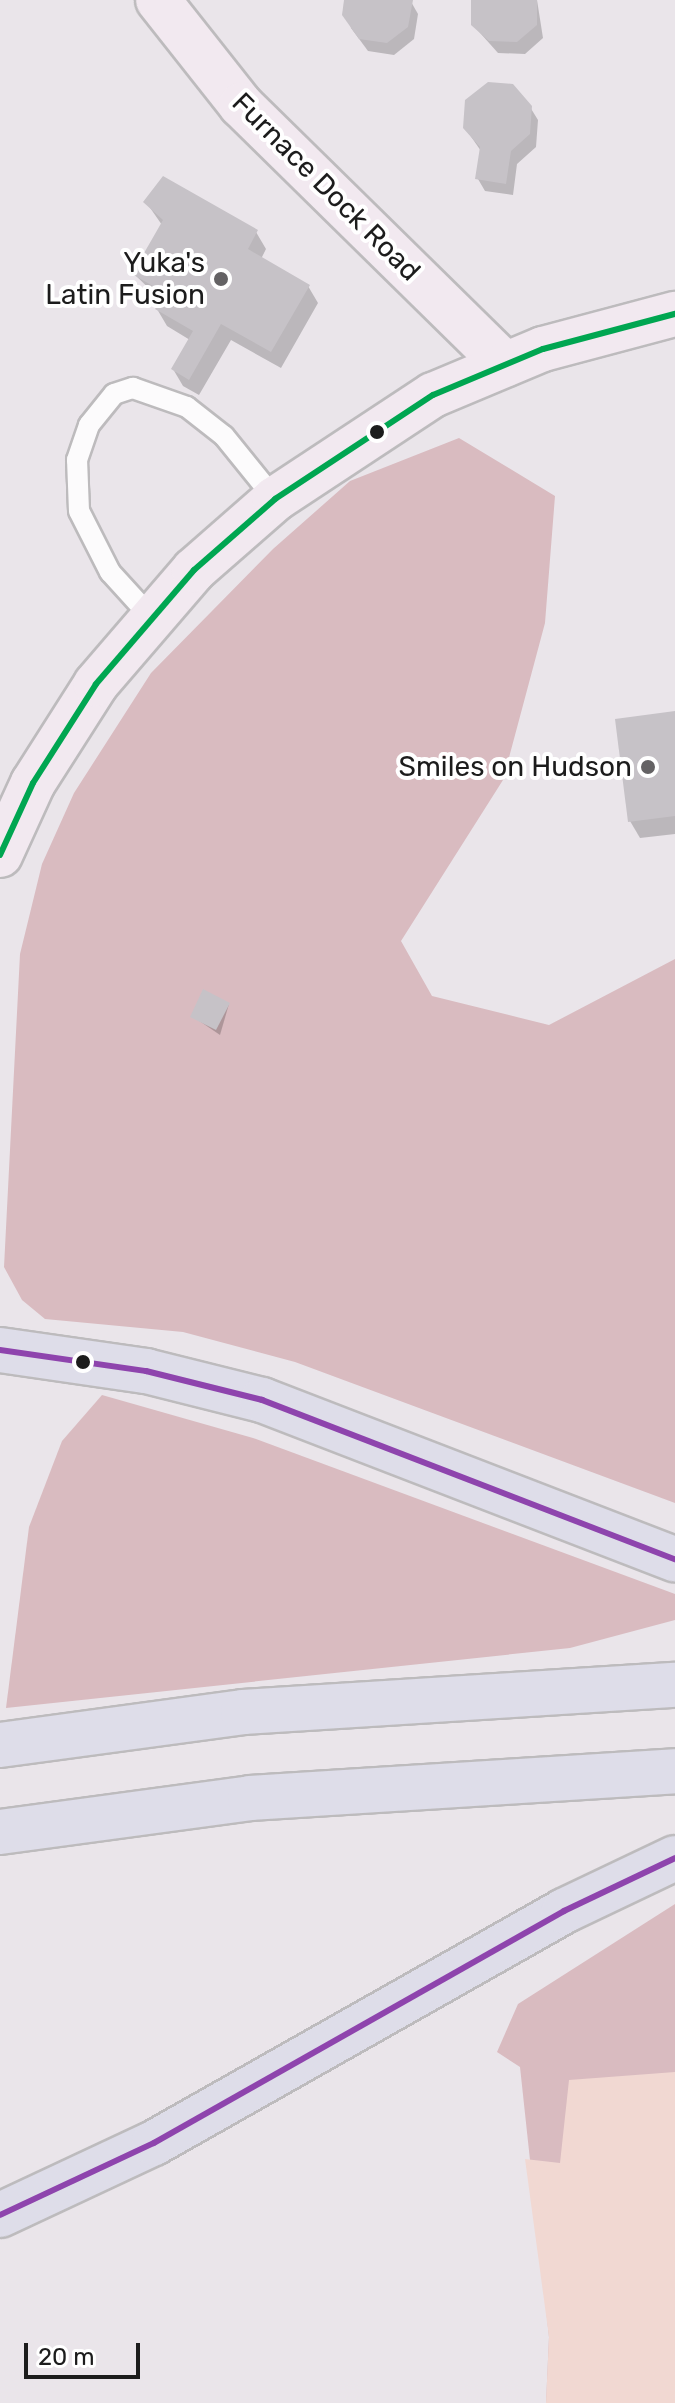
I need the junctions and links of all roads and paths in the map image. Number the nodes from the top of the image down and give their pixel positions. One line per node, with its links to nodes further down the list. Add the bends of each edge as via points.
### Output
1 (158, 0): 3 (main road, Furnace Dock Road, via 241,105)
2 (675, 314): 3 (main road)
3 (505, 364): 4 (main road, via 375,429)
4 (275, 499): 5 (main road); 5 (lane, via 224,436 187,407 133,388 114,394 89,425 77,460 77,499 110,572)
5 (150, 616): 6 (main road, via 60,737)
6 (0, 855)
7 (0, 1350): 8 (highway, via 146,1371 262,1400)
8 (675, 1559)
9 (675, 1685): 10 (highway, via 243,1712)
10 (0, 1745)
11 (675, 1771): 12 (highway, via 250,1798)
12 (0, 1832)
13 (675, 1858): 14 (highway, via 564,1911 154,2143)
14 (0, 2215)

